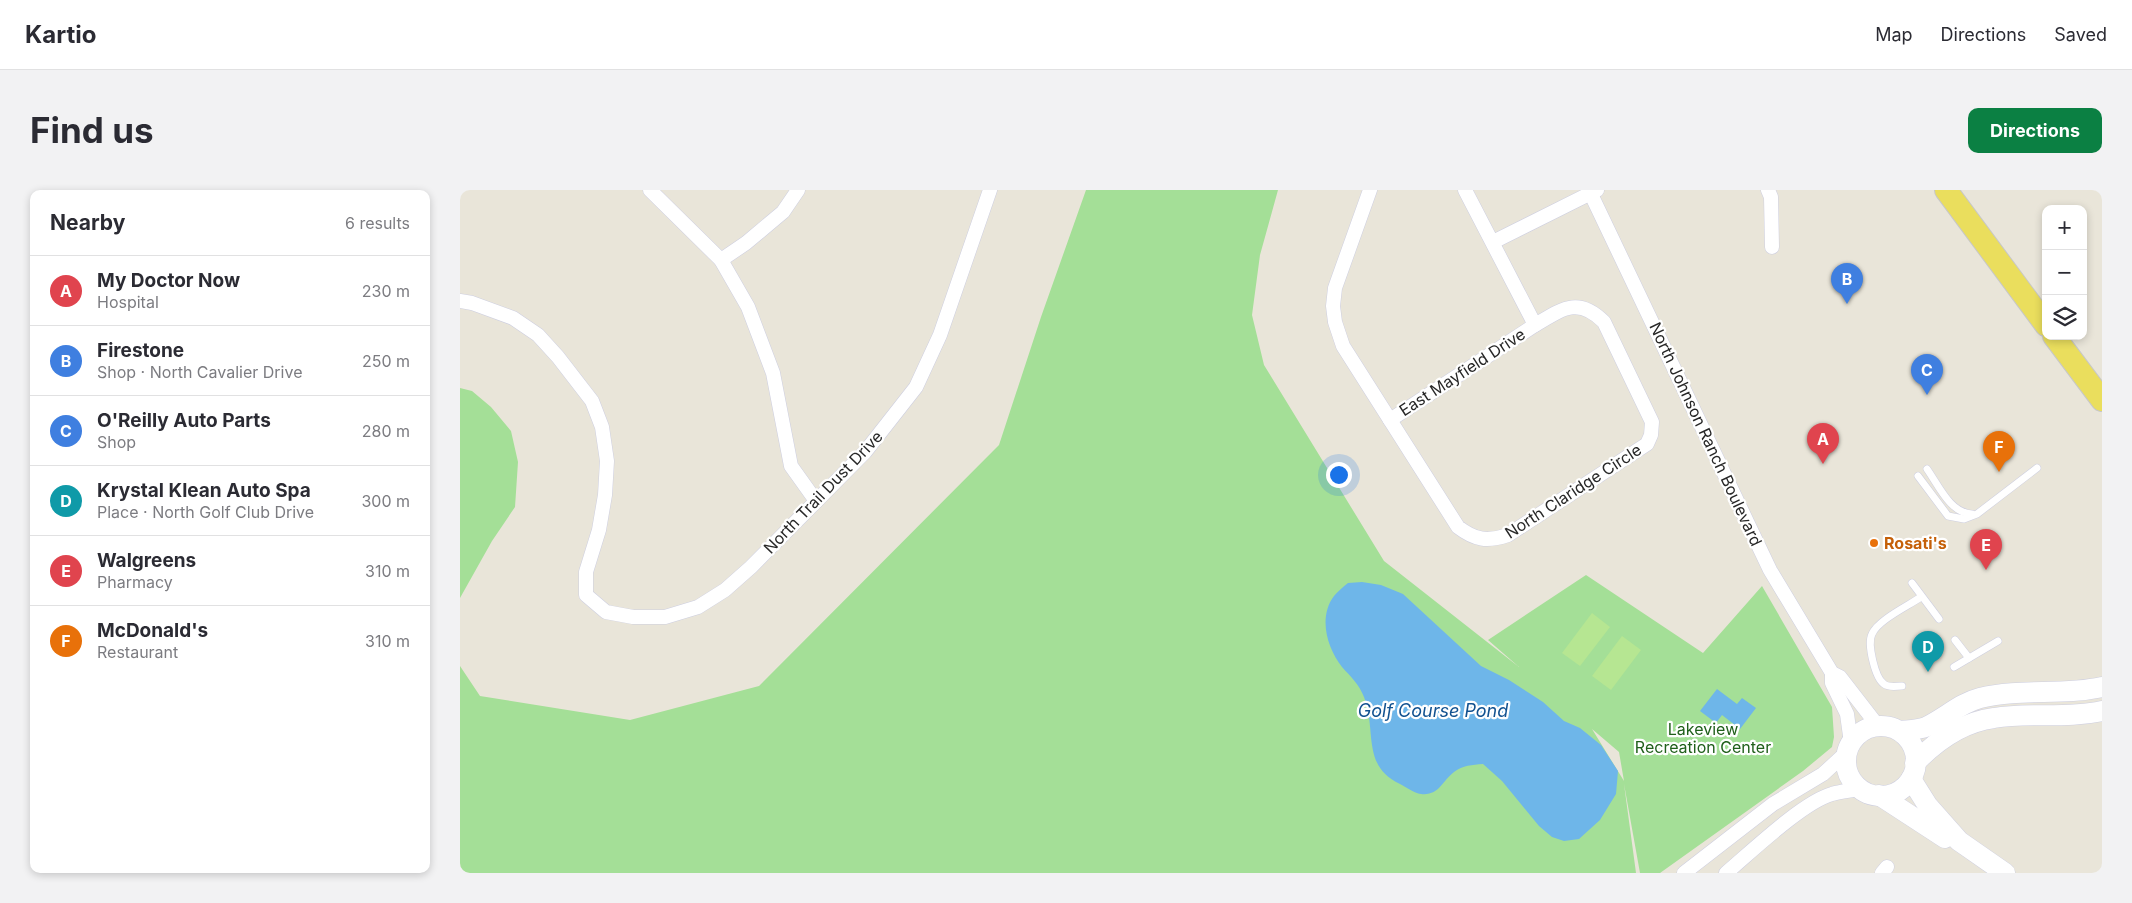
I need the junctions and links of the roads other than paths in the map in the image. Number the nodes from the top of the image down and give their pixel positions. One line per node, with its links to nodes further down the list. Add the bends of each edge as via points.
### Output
1 (650, 190): 11 (street)
2 (798, 190): 11 (street, via 783,212)
3 (990, 190): 21 (street, North Trail Dust Drive, via 940,335 916,387 865,452)
4 (1370, 190): 17 (street, North Claridge Circle, via 1335,288 1334,322 1343,346)
5 (1465, 190): 9 (street)
6 (1768, 190): 10 (street, via 1771,197)
7 (1946, 190): 13 (main road)
8 (1592, 191): 9 (street); 30 (street, North Johnson Ranch Boulevard, via 1770,570)
9 (1493, 242): 14 (street)
10 (1772, 247)
11 (721, 260): 21 (street, via 748,308 773,373 791,466)
12 (460, 301): 21 (street, North Trail Dust Drive, via 512,318 538,335 592,401 602,428 607,461 599,530 586,572 586,595 606,612 633,617 665,617 698,607 725,590)
13 (2042, 320)
14 (1535, 325): 17 (street, East Mayfield Drive); 17 (street, North Claridge Circle, via 1564,308 1576,306 1593,311 1604,322 1652,422 1647,444 1508,535 1496,540 1481,540 1458,527)
15 (2057, 340): 16 (main road)
16 (2102, 400)
17 (1390, 420)
18 (2037, 468): 22 (lane)
19 (1927, 469): 22 (lane, via 1953,506 1962,514)
20 (1918, 476): 22 (lane, via 1948,516 1964,519)
21 (816, 501)
22 (1977, 514)
23 (1912, 583): 24 (lane)
24 (1921, 597): 25 (lane); 31 (lane, via 1882,622 1872,634 1870,648 1881,683 1889,687)
25 (1939, 619)
26 (1955, 640): 28 (lane)
27 (1998, 640): 28 (lane)
28 (1970, 658): 29 (lane)
29 (1954, 667)
30 (1832, 673): 34 (street, North Johnson Ranch Boulevard, via 1840,677); 36 (street, North Johnson Ranch Boulevard, via 1832,683 1847,714)
31 (1902, 686)
32 (2102, 687): 35 (street, via 2068,692 2015,692 1979,698 1926,727)
33 (2102, 712): 37 (street, via 2008,717 1970,724 1942,740)
34 (1878, 726): 35 (street); 36 (street, via 1858,735)
35 (1900, 731): 37 (street, via 1913,747)
36 (1849, 747): 38 (street, via 1848,771); 41 (street, via 1823,774 1773,804)
37 (1913, 771): 39 (street, via 1897,792); 40 (street, via 1928,806)
38 (1859, 790): 39 (street); 42 (street, via 1821,798)
39 (1879, 795): 40 (street, via 1948,840)
40 (1959, 841): 43 (street)
41 (1684, 873)
42 (1726, 873)
43 (2005, 873)

